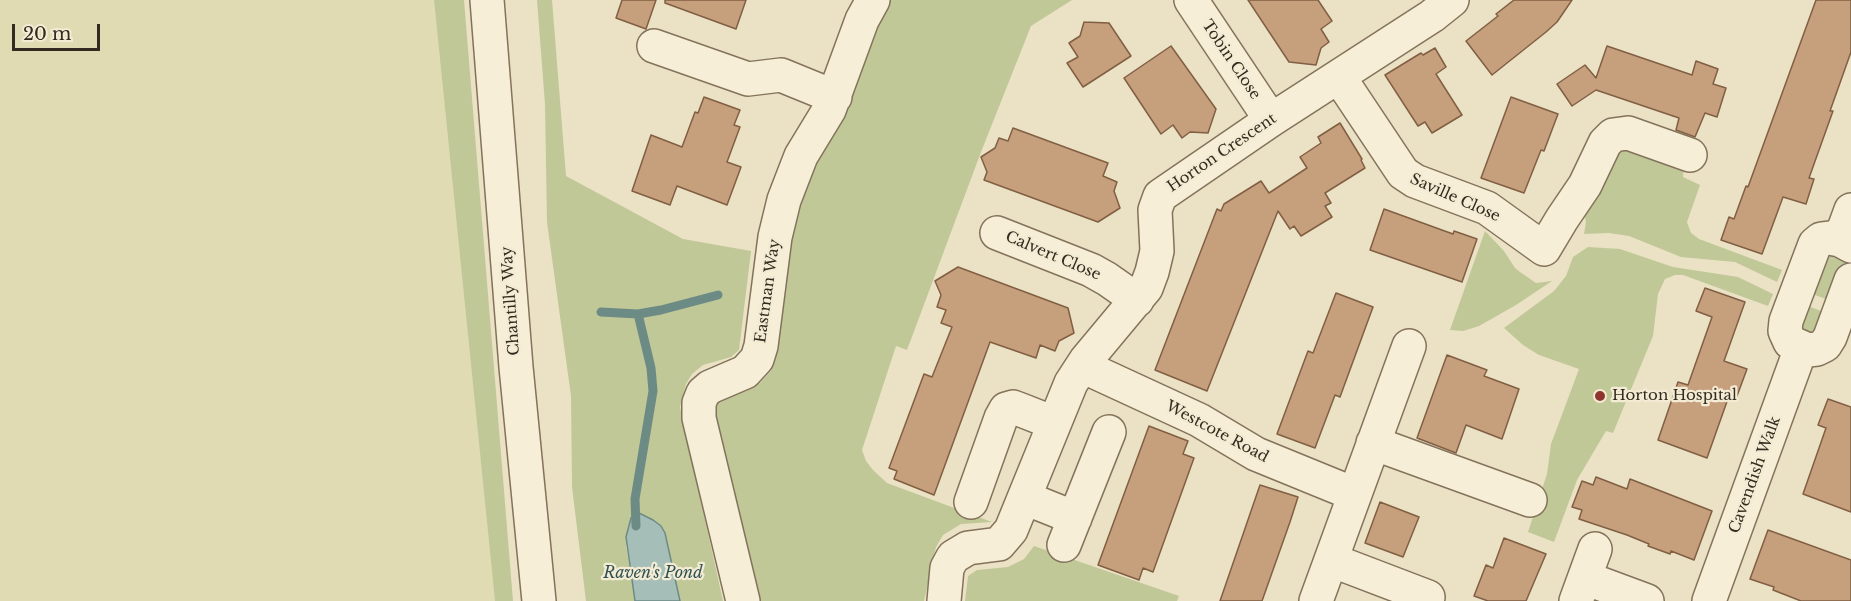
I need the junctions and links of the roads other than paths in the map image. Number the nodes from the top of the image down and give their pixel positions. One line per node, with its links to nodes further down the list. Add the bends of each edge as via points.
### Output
1 (487, 0): 27 (street, Chantilly Way)
2 (873, 0): 7 (street, Eastman Way)
3 (1191, 0): 8 (street, Tobin Close)
4 (1452, 0): 6 (street, Horton Crescent)
5 (654, 46): 7 (street, via 748,79 781,75)
6 (1339, 77): 8 (street, Horton Crescent); 9 (street, Saville Close, via 1402,173 1486,208 1539,257 1613,135 1628,133)
7 (835, 97): 28 (street, Eastman Way, via 797,164 784,200 757,360 745,372 710,387 699,403 699,418)
8 (1271, 120): 13 (street, Horton Crescent, via 1157,200 1155,262 1149,282)
9 (1690, 155)
10 (1848, 232): 15 (street, via 1815,244 1786,321 1790,342)
11 (998, 233): 13 (street, Calvert Close, via 1099,274)
12 (1851, 280): 15 (street, via 1828,342 1814,350)
13 (1137, 300): 16 (street, Horton Crescent)
14 (1409, 346): 19 (street)
15 (1801, 348): 32 (street, Cavendish Walk)
16 (1082, 366): 17 (street, Horton Crescent); 20 (street, Westcote Road, via 1199,420 1256,454)
17 (1054, 423): 21 (street, Horton Crescent); 23 (street, via 1021,410 1006,409)
18 (1109, 432): 21 (street, via 1069,532)
19 (1373, 443): 20 (street); 22 (street)
20 (1354, 494): 24 (street)
21 (1025, 498): 29 (street, Horton Crescent, via 1003,541 962,550 953,557 947,568)
22 (1530, 500)
23 (971, 502)
24 (1331, 560): 26 (street); 30 (street)
25 (1585, 576): 31 (street)
26 (1428, 597)
27 (539, 601)
28 (743, 601)
29 (944, 601)
30 (1316, 601)
31 (1647, 601)
32 (1709, 601)

